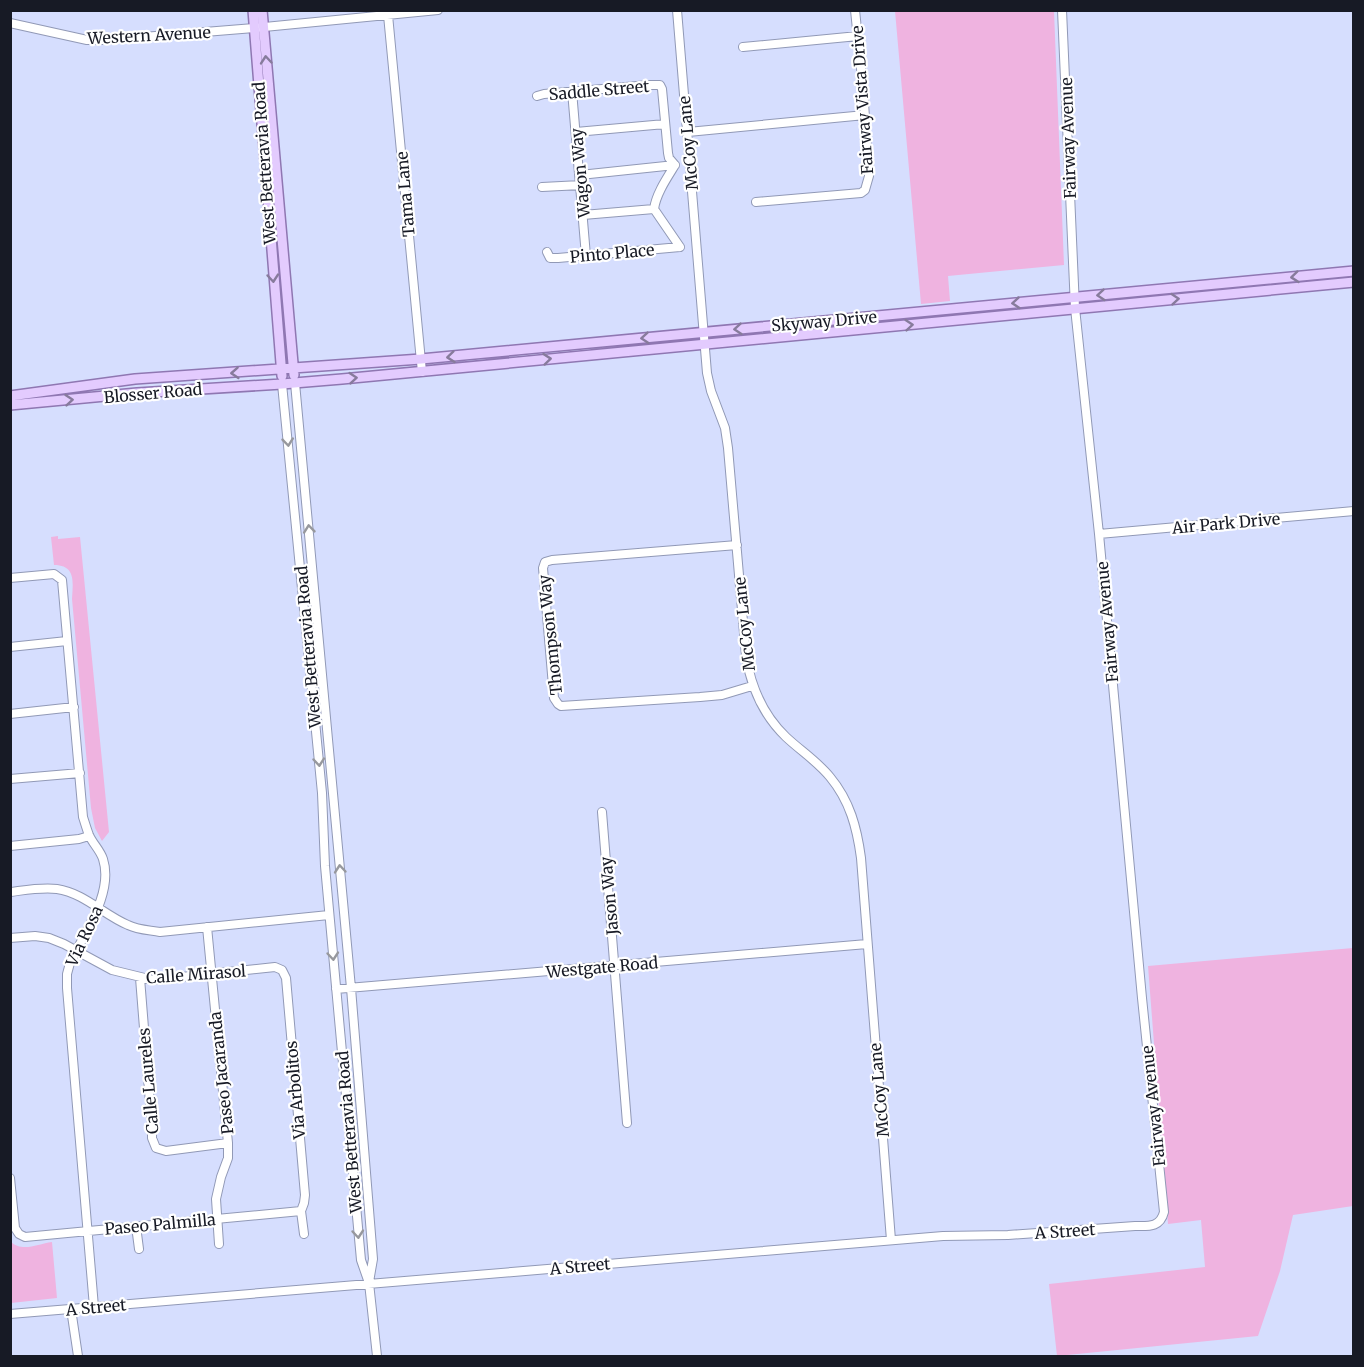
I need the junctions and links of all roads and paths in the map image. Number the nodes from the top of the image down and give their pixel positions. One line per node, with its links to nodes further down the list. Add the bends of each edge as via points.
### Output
1 (253, 10): 9 (main road, West Betteravia Road)
2 (262, 10): 9 (main road, West Betteravia Road)
3 (438, 10): 7 (street, Western Avenue)
4 (677, 10): 17 (street, McCoy Lane)
5 (855, 10): 10 (street, Fairway Vista Drive)
6 (1062, 10): 29 (street, Fairway Avenue)
7 (388, 15): 9 (street, Western Avenue); 33 (street, Tama Lane)
8 (10, 23): 9 (street, Western Avenue, via 87,40)
9 (259, 28): 34 (main road, West Betteravia Road, one-way to 9); 35 (main road, West Betteravia Road, one-way to 35)
10 (858, 36): 11 (street); 14 (street, Fairway Vista Drive)
11 (742, 47)
12 (572, 92): 13 (street, Saddle Street); 15 (street, Saddle Street, via 660,86); 16 (street, Wagon Way)
13 (537, 96)
14 (865, 114): 17 (street); 22 (street, Fairway Vista Drive, via 869,176 865,190)
15 (665, 124): 16 (street); 18 (street, via 669,158)
16 (576, 132): 19 (street, Wagon Way)
17 (688, 132): 31 (street, McCoy Lane)
18 (675, 165): 19 (street); 23 (street)
19 (580, 175): 20 (street, Wagon Way)
20 (581, 185): 21 (street); 24 (street, Wagon Way)
21 (542, 188)
22 (756, 202)
23 (654, 209): 24 (street); 26 (street, Pinto Place, via 680,247)
24 (583, 215): 26 (street, Wagon Way)
25 (547, 252): 26 (street, Pinto Place, via 550,258)
26 (586, 256)
27 (1353, 271): 29 (main road, Skyway Drive, one-way to 29)
28 (1353, 282): 30 (main road, Skyway Drive, one-way to 28)
29 (1074, 297): 30 (street, Fairway Avenue); 31 (main road, Skyway Drive, one-way to 31)
30 (1075, 308): 32 (main road, Skyway Drive, one-way to 30); 42 (street, Fairway Avenue)
31 (704, 332): 32 (street, McCoy Lane); 33 (main road, Skyway Drive, one-way to 33)
32 (704, 344): 36 (main road, Skyway Drive, one-way to 32); 43 (street, McCoy Lane, via 711,391 725,428)
33 (421, 359): 34 (main road, Skyway Drive); 36 (street, Tama Lane)
34 (294, 369): 35 (main road, Blosser Road); 37 (main road, West Betteravia Road)
35 (281, 370): 38 (main road, West Betteravia Road); 39 (main road, Blosser Road, one-way to 39, via 135,379)
36 (422, 372): 37 (main road, Skyway Drive, one-way to 36)
37 (295, 383): 38 (main road, Blosser Road); 66 (street, West Betteravia Road, one-way to 37)
38 (282, 384): 40 (main road, Blosser Road, one-way to 38); 57 (street, West Betteravia Road, one-way to 57, via 322,793)
39 (10, 396)
40 (10, 405)
41 (1353, 511): 42 (street, Air Park Drive)
42 (1099, 534): 74 (street, Fairway Avenue, via 1164,1212 1157,1224)
43 (736, 545): 47 (street, McCoy Lane); 47 (street, Thompson Way, via 545,562 554,698 561,706 711,696)
44 (10, 578): 45 (street, Via Rosa, via 54,574 62,579)
45 (67, 641): 46 (street); 48 (street, Via Rosa)
46 (10, 647)
47 (752, 686): 60 (street, McCoy Lane, via 777,727 831,778 850,807 861,858)
48 (74, 707): 49 (street); 50 (street, Via Rosa)
49 (10, 714)
50 (80, 773): 51 (street); 53 (street, Via Rosa)
51 (10, 779)
52 (603, 812): 62 (street, Jason Way)
53 (89, 836): 54 (street); 56 (street, Via Rosa, via 103,859 105,871)
54 (10, 846)
55 (10, 892): 56 (street, via 58,890)
56 (98, 907): 58 (street, via 142,930); 61 (street, Via Rosa)
57 (329, 915): 58 (street); 67 (street, West Betteravia Road, one-way to 67)
58 (207, 927): 64 (street, Paseo Jacaranda)
59 (10, 938): 61 (street, Calle Mirasol, via 49,938)
60 (867, 944): 62 (street, Westgate Road); 77 (street, McCoy Lane)
61 (75, 951): 65 (street, Calle Mirasol, via 112,970); 75 (street, Via Rosa, via 67,988)
62 (615, 965): 66 (street, Westgate Road); 68 (street, Jason Way)
63 (282, 970): 64 (street, Calle Mirasol, via 275,967); 71 (street, Via Arbolitos, via 286,978 305,1195)
64 (211, 974): 65 (street, Calle Mirasol); 69 (street, Paseo Jacaranda)
65 (140, 978): 69 (street, Calle Laureles, via 152,1138 156,1148)
66 (351, 988): 67 (street, Westgate Road); 80 (street, West Betteravia Road, via 373,1259)
67 (336, 989): 80 (street, West Betteravia Road, one-way to 80, via 361,1260)
68 (627, 1123)
69 (228, 1143): 72 (street, Paseo Jacaranda, via 228,1158 216,1199)
70 (10, 1178): 75 (street, Paseo Palmilla, via 19,1234 25,1237)
71 (301, 1211): 72 (street, Paseo Palmilla); 76 (street, Via Arbolitos)
72 (217, 1218): 73 (street, Paseo Palmilla); 78 (street, Paseo Jacaranda)
73 (136, 1226): 75 (street, Paseo Palmilla); 79 (street)
74 (1150, 1226): 77 (street, A Street)
75 (88, 1231): 81 (street, Via Rosa)
76 (304, 1234)
77 (891, 1240): 80 (street, A Street)
78 (219, 1244)
79 (139, 1249)
80 (369, 1283): 81 (street, A Street); 85 (street, West Betteravia Road)
81 (94, 1307): 82 (street, A Street)
82 (71, 1309): 83 (street, A Street); 84 (street)
83 (10, 1314)
84 (78, 1356)
85 (377, 1356)

